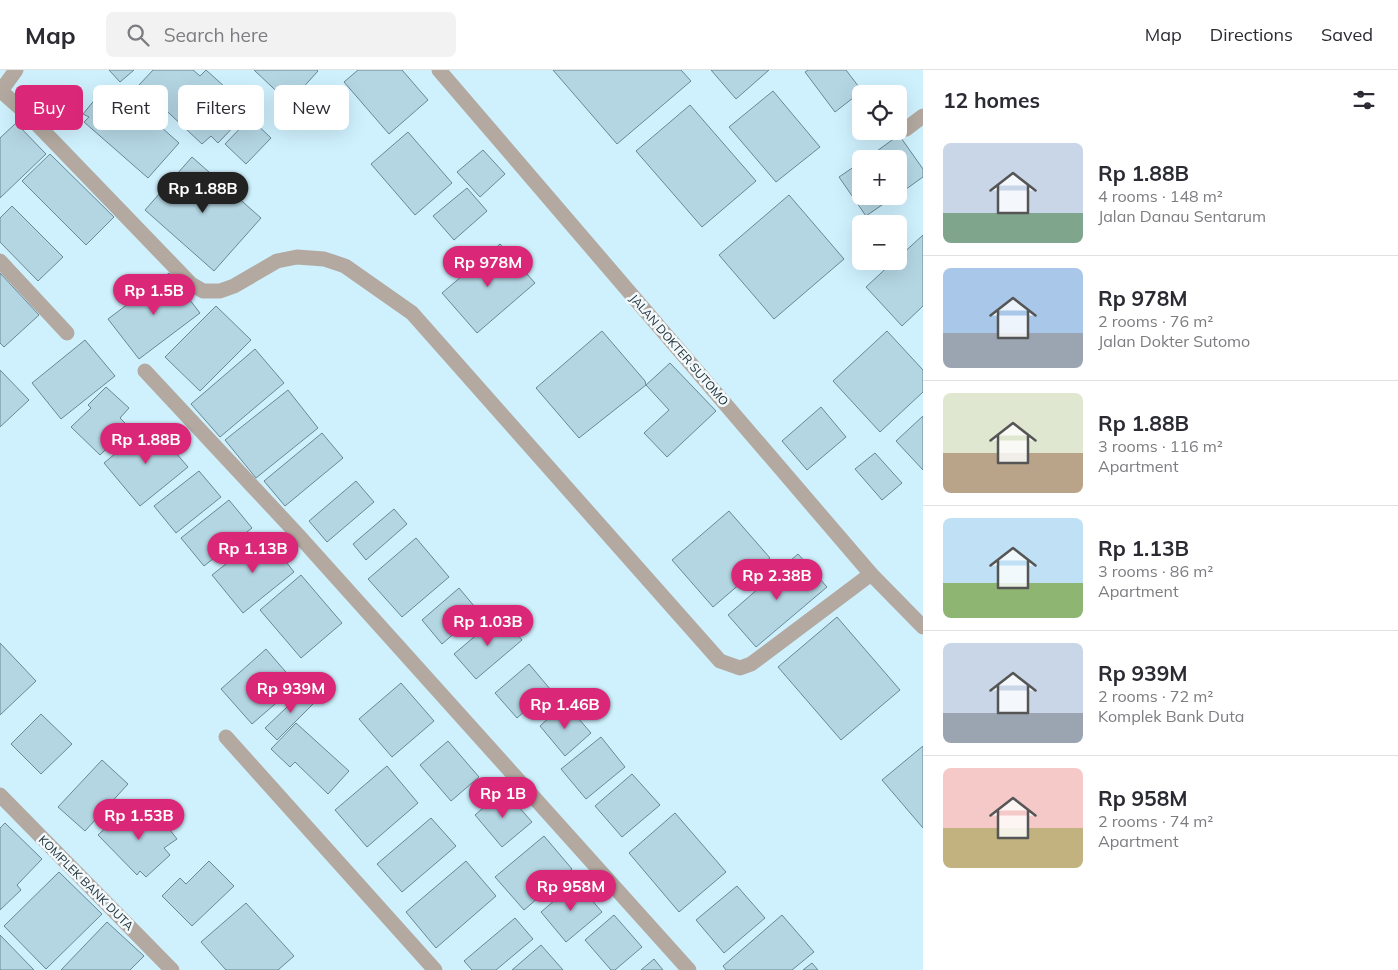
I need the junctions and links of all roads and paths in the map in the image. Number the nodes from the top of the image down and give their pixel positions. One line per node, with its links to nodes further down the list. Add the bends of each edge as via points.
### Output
1 (16, 70): 3 (street)
2 (440, 70): 9 (street, JALAN DOKTER SUTOMO)
3 (0, 92): 9 (street, via 28,115 191,284 203,291 220,291 234,286 277,261 297,257 324,259 345,266 412,313 720,661 740,668 751,664)
4 (923, 116): 5 (street)
5 (907, 128)
6 (0, 261): 7 (street)
7 (67, 333)
8 (145, 371): 15 (street, via 300,536)
9 (871, 574): 10 (street, JALAN DOKTER SUTOMO)
10 (923, 627)
11 (226, 737): 14 (street)
12 (0, 796): 13 (street, KOMPLEK BANK DUTA)
13 (172, 970)
14 (435, 970)
15 (689, 970)

